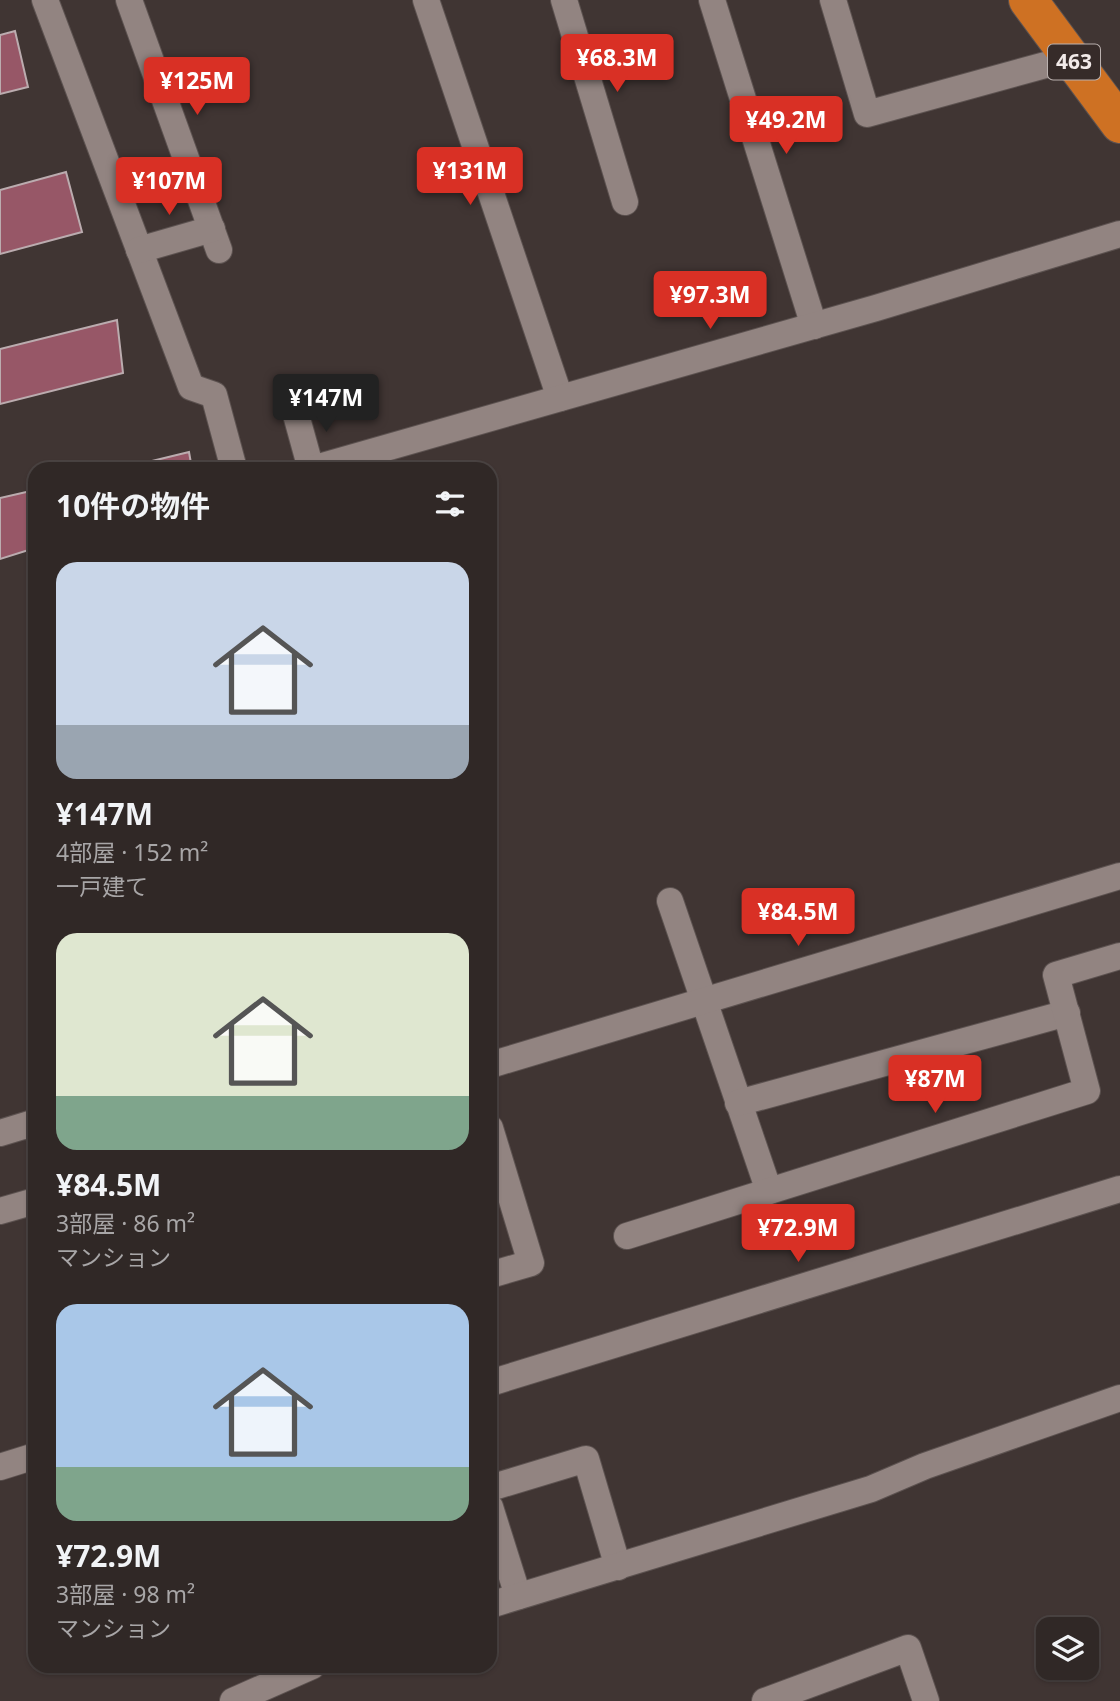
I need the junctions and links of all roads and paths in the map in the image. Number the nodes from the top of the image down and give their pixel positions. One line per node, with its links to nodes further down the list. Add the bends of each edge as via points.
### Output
1 (45, 0): 12 (street)
2 (129, 0): 12 (street, via 216,239)
3 (426, 0): 14 (street)
4 (564, 0): 10 (street)
5 (712, 0): 13 (street)
6 (833, 0): 8 (street, via 867,114)
7 (1028, 0): 8 (highway, 463)
8 (1071, 58): 9 (highway, 463)
9 (1120, 124)
10 (625, 202)
11 (1120, 234): 13 (street)
12 (139, 250): 16 (street, via 191,387 214,395)
13 (814, 326): 14 (street)
14 (560, 398): 18 (street)
15 (295, 411): 17 (street)
16 (232, 462)
17 (310, 462)
18 (336, 462)
19 (1120, 876): 22 (street)
20 (670, 901): 22 (street)
21 (1120, 956): 23 (street, via 1056,975)
22 (703, 1001): 24 (street); 25 (street)
23 (1067, 1013): 25 (street); 30 (street, via 1087,1091)
24 (497, 1063)
25 (738, 1103): 30 (street)
26 (28, 1125): 27 (street)
27 (0, 1133)
28 (497, 1151): 34 (street, via 531,1263)
29 (1120, 1189): 35 (street)
30 (769, 1191): 33 (street)
31 (28, 1203): 32 (street)
32 (0, 1211)
33 (627, 1236)
34 (497, 1273)
35 (497, 1381)
36 (1120, 1398): 41 (street, via 871,1489)
37 (28, 1458): 38 (street)
38 (0, 1467)
39 (497, 1486): 41 (street, via 586,1459)
40 (497, 1529): 42 (street)
41 (618, 1567): 42 (street)
42 (518, 1596): 43 (street)
43 (497, 1603)
44 (296, 1673): 45 (street)
45 (233, 1701)
46 (765, 1701): 47 (street, via 908,1648)
47 (926, 1701)

